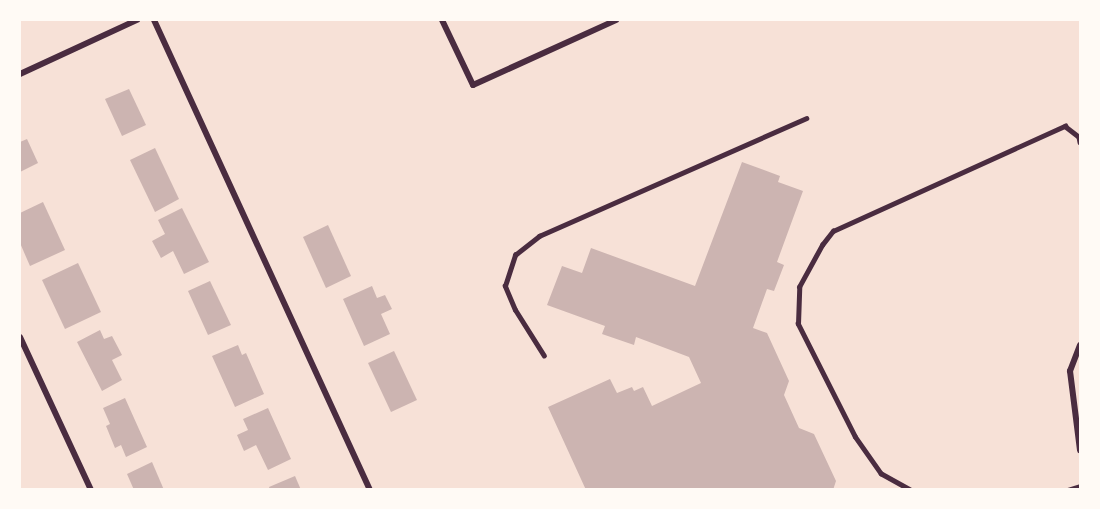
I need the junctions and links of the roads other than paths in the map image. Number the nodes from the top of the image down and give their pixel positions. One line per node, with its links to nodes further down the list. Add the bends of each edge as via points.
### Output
1 (137, 20): 5 (street)
2 (154, 20): 14 (street)
3 (442, 20): 4 (street, via 473,85)
4 (616, 20)
5 (20, 74)
6 (806, 118): 10 (lane, via 539,236 515,255 505,286 514,310)
7 (1080, 142): 15 (lane, via 1065,126 833,231 799,287 798,324 855,437 881,474)
8 (20, 338): 13 (street)
9 (1080, 345): 11 (street, via 1070,371)
10 (544, 356)
11 (1080, 450)
12 (1080, 486): 16 (lane)
13 (91, 489)
14 (370, 489)
15 (910, 489)
16 (1068, 489)

